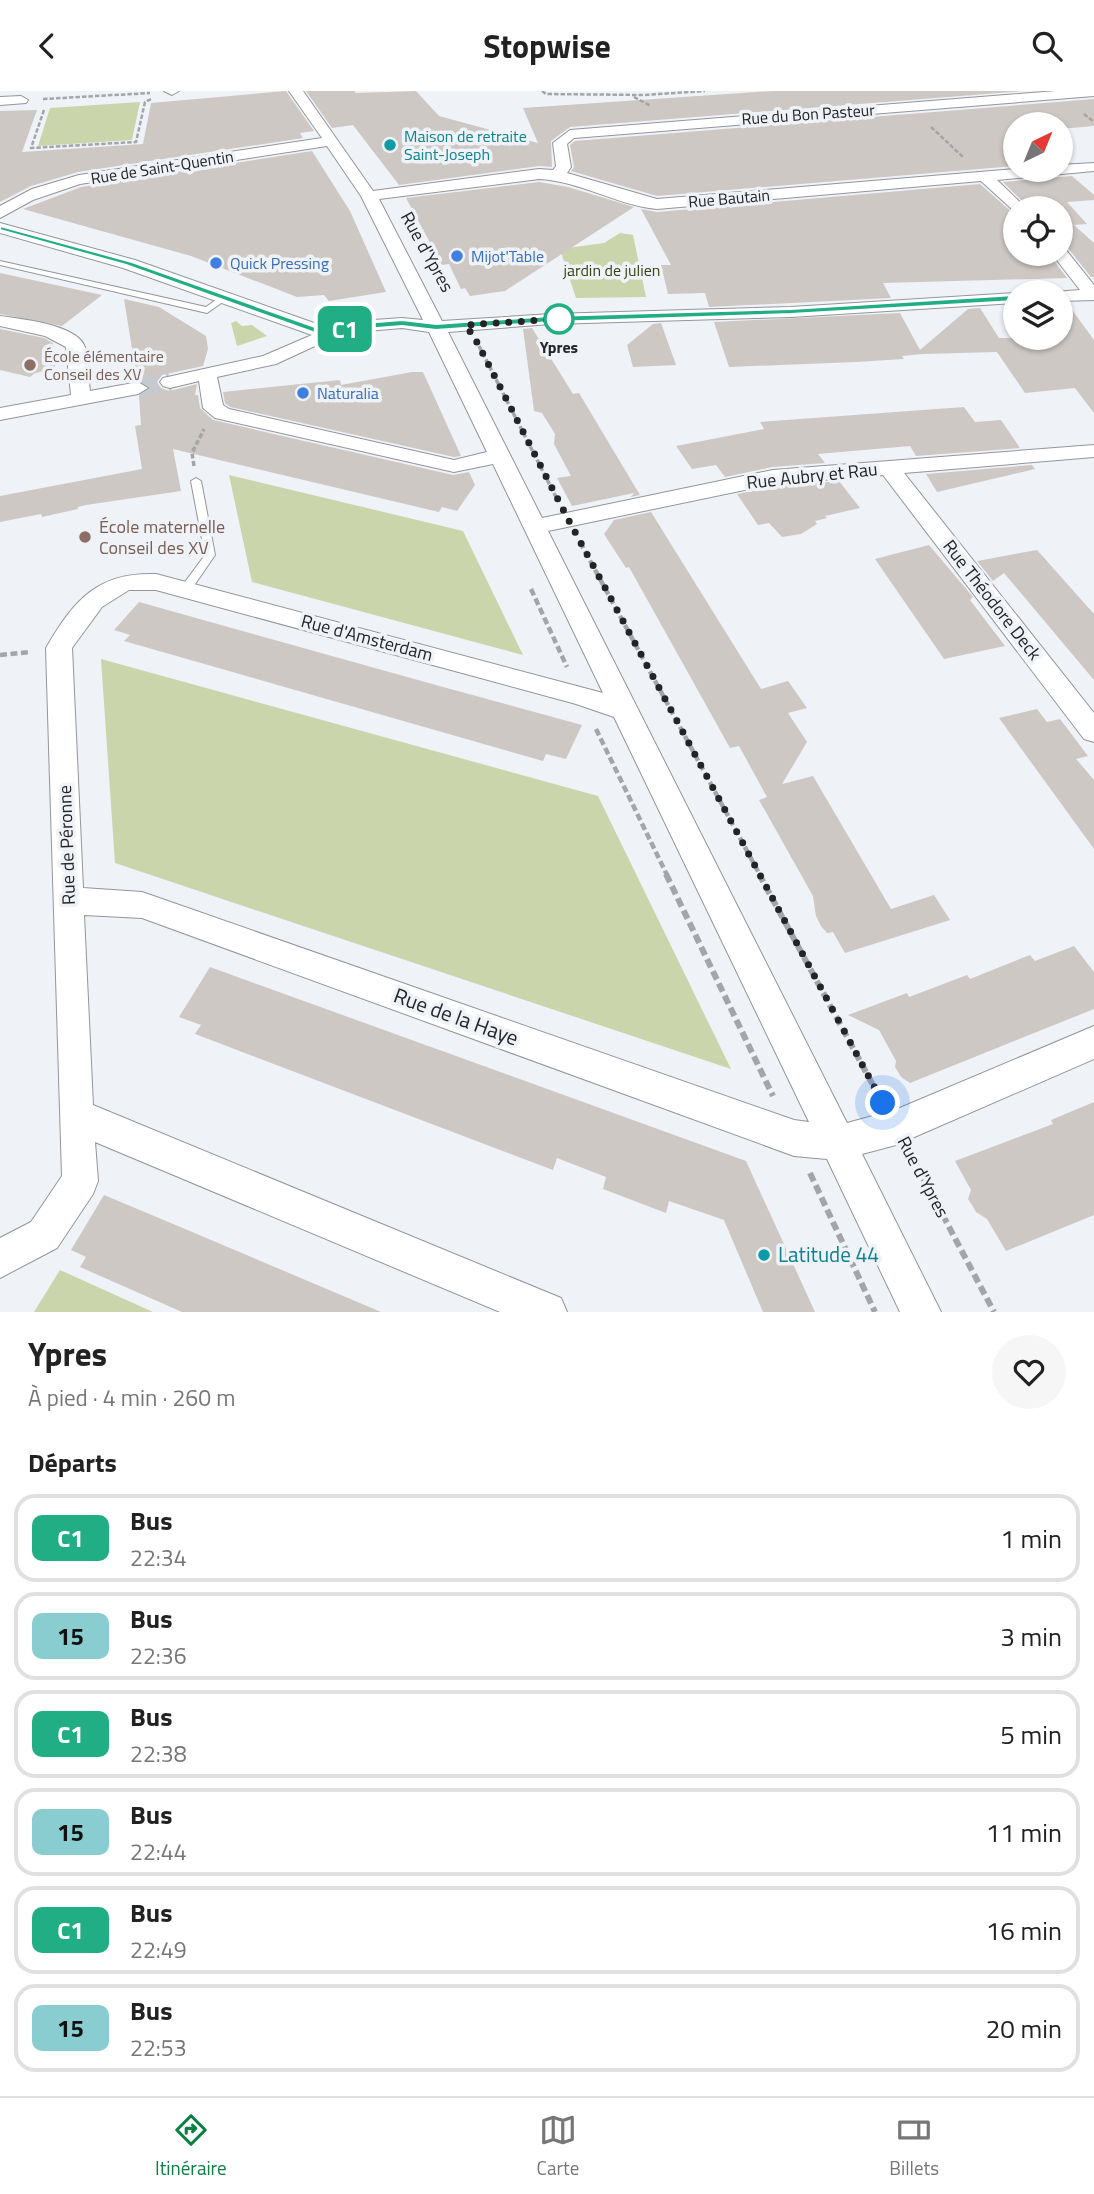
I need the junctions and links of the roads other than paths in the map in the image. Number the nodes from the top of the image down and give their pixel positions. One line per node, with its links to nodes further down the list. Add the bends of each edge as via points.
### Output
1 (296, 91): 5 (street, Rue d'Ypres)
2 (1094, 92): 7 (street, Rue du Bon Pasteur, via 570,134 560,143 564,167)
3 (21, 100): 4 (street)
4 (0, 101)
5 (331, 141): 9 (street, Rue d'Ypres); 11 (street, Rue de Saint-Quentin, via 79,180 41,190)
6 (1094, 167): 8 (street, Rue Bautain)
7 (557, 175): 8 (street, Rue Bautain, via 657,205); 9 (street, Rue Bautain)
8 (984, 176): 10 (street)
9 (369, 196): 20 (street, Rue d'Ypres)
10 (1005, 196)
11 (0, 213)
12 (0, 228): 17 (street, via 129,264)
13 (0, 263): 17 (lane, via 207,310)
14 (1070, 266): 15 (street)
15 (1094, 295): 16 (street)
16 (1073, 296)
17 (223, 299): 21 (street, via 315,330); 22 (street, via 279,336)
18 (1003, 299): 20 (street)
19 (0, 321): 26 (street, via 71,340)
20 (436, 327): 21 (street, via 402,323); 22 (street, via 400,338 330,347); 29 (street, Rue d'Ypres)
21 (342, 329): 22 (street)
22 (306, 345): 23 (street, via 268,360)
23 (207, 373): 24 (street); 29 (street, via 213,408 222,414 454,466)
24 (170, 382)
25 (138, 388): 26 (street)
26 (81, 399): 27 (street)
27 (0, 414)
28 (1094, 451): 30 (street, Rue Aubry et Rau)
29 (500, 456): 32 (street, Rue d'Ypres)
30 (890, 468): 32 (street, Rue Aubry et Rau, via 773,477); 36 (street, Rue Théodore Deck)
31 (196, 481): 33 (lane, via 210,555)
32 (534, 527): 35 (street, Rue d'Ypres)
33 (185, 590): 34 (street, Rue d'Amsterdam, via 156,582 126,582); 35 (street, Rue d'Amsterdam)
34 (106, 591): 37 (street, Rue de Péronne, via 73,623 59,648)
35 (627, 711): 40 (street, Rue d'Ypres)
36 (1094, 732)
37 (69, 901): 39 (street, Rue de Péronne); 40 (street, Rue de la Haye, via 142,905 794,1138)
38 (1094, 1042): 40 (street, via 896,1127)
39 (76, 1116): 41 (street, Rue de Péronne, via 80,1181 44,1235); 42 (street)
40 (840, 1143): 43 (street, Rue d'Ypres)
41 (0, 1259)
42 (547, 1312)
43 (921, 1312)

